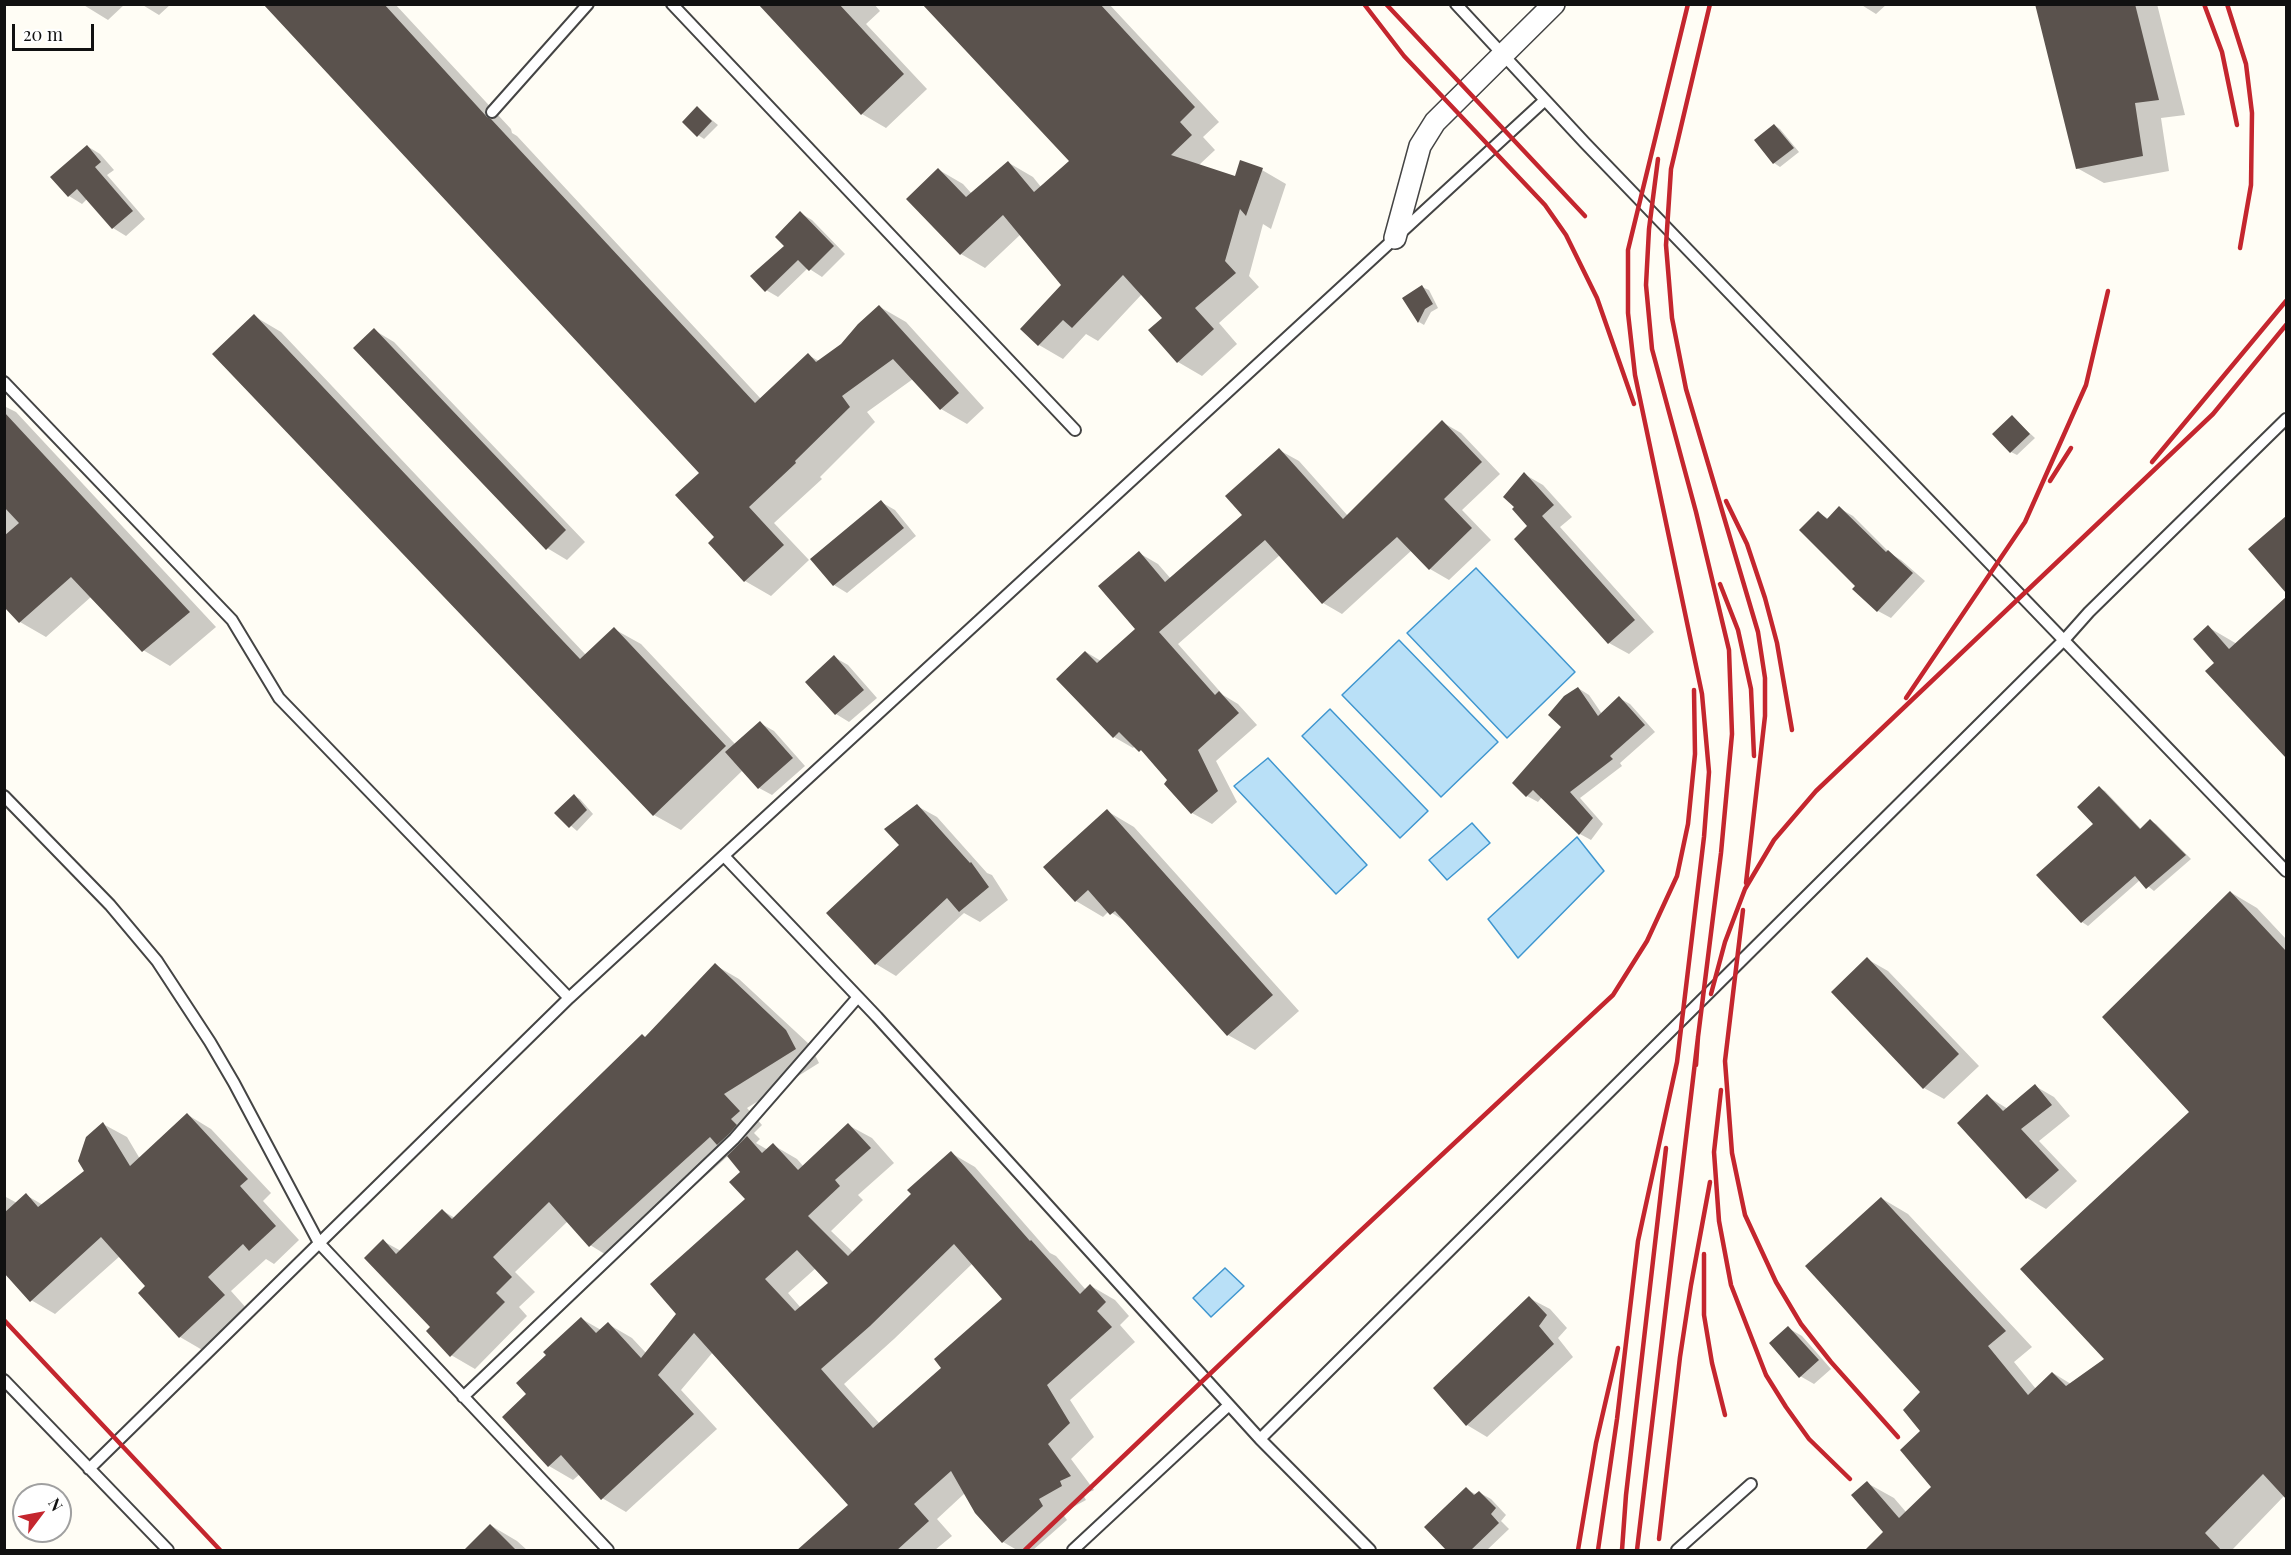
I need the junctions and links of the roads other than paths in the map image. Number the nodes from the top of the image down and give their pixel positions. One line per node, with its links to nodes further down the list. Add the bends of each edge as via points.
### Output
1 (588, 4): 7 (lane)
2 (672, 4): 11 (lane)
3 (1456, 4): 5 (lane)
4 (1554, 4): 5 (street)
5 (1503, 56): 6 (lane); 8 (street, via 1434,122 1420,146)
6 (1545, 100): 8 (lane); 12 (lane)
7 (492, 112)
8 (1395, 238): 14 (lane)
9 (4, 382): 17 (lane, via 232,620 279,698)
10 (2286, 419): 12 (lane)
11 (1075, 430)
12 (2065, 639): 15 (lane); 22 (lane)
13 (4, 796): 18 (lane, via 110,905 157,961 234,1083)
14 (724, 856): 16 (lane); 17 (lane)
15 (2286, 871)
16 (858, 997): 20 (lane, via 734,1139); 21 (lane)
17 (569, 998): 18 (lane)
18 (319, 1243): 20 (lane); 23 (lane)
19 (4, 1380): 23 (lane)
20 (463, 1397): 26 (lane)
21 (1229, 1405): 22 (lane); 27 (lane)
22 (1260, 1439): 28 (lane)
23 (89, 1468): 25 (lane)
24 (1751, 1484): 29 (lane)
25 (168, 1551)
26 (608, 1551)
27 (1073, 1551)
28 (1370, 1551)
29 (1677, 1551)

